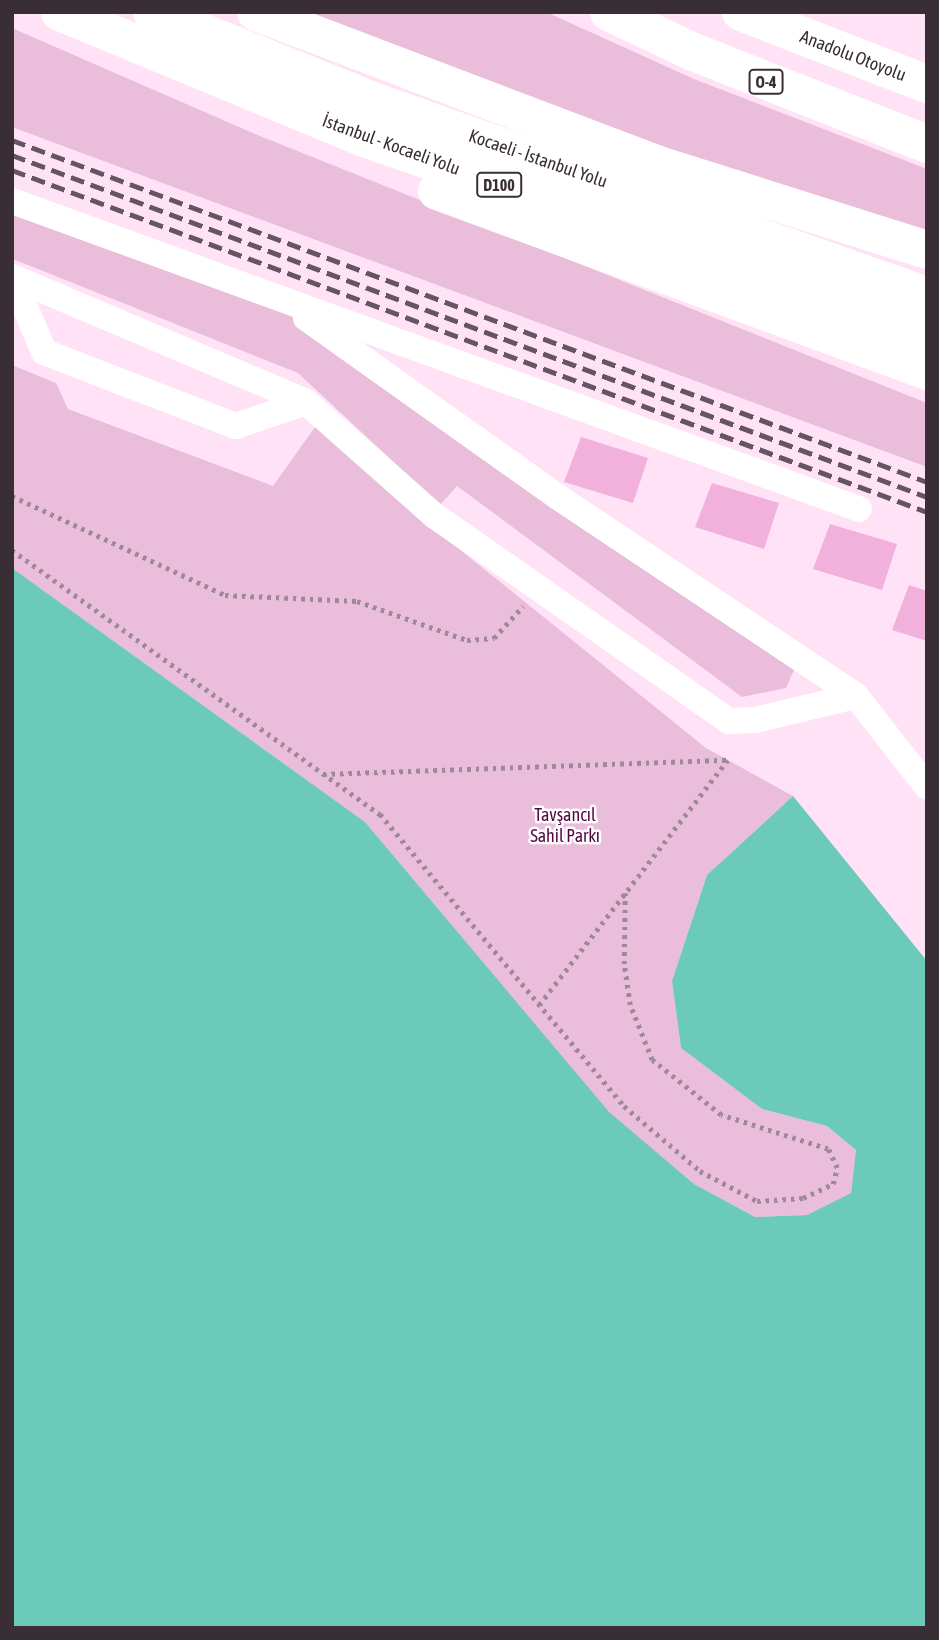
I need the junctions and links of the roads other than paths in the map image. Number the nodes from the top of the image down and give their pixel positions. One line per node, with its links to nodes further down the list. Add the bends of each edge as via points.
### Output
1 (152, 12): 12 (highway, Kocaeli - İstanbul Yolu, via 381,104)
2 (256, 12): 9 (highway, via 659,165)
3 (609, 12): 7 (highway, O-4, via 691,51)
4 (741, 12): 6 (highway, Anadolu Otoyolu)
5 (69, 16): 13 (highway, İstanbul - Kocaeli Yolu / D100, via 364,138); 14 (highway, via 341,155)
6 (927, 84)
7 (927, 144)
8 (13, 201): 11 (street)
9 (927, 250)
10 (13, 278): 15 (street); 15 (street, via 44,352 236,426)
11 (274, 296): 16 (street); 17 (street, via 558,498)
12 (927, 296)
13 (927, 331)
14 (927, 371)
15 (306, 402): 17 (street, via 435,516 729,721 755,720)
16 (859, 509)
17 (856, 696): 18 (street)
18 (927, 787)

